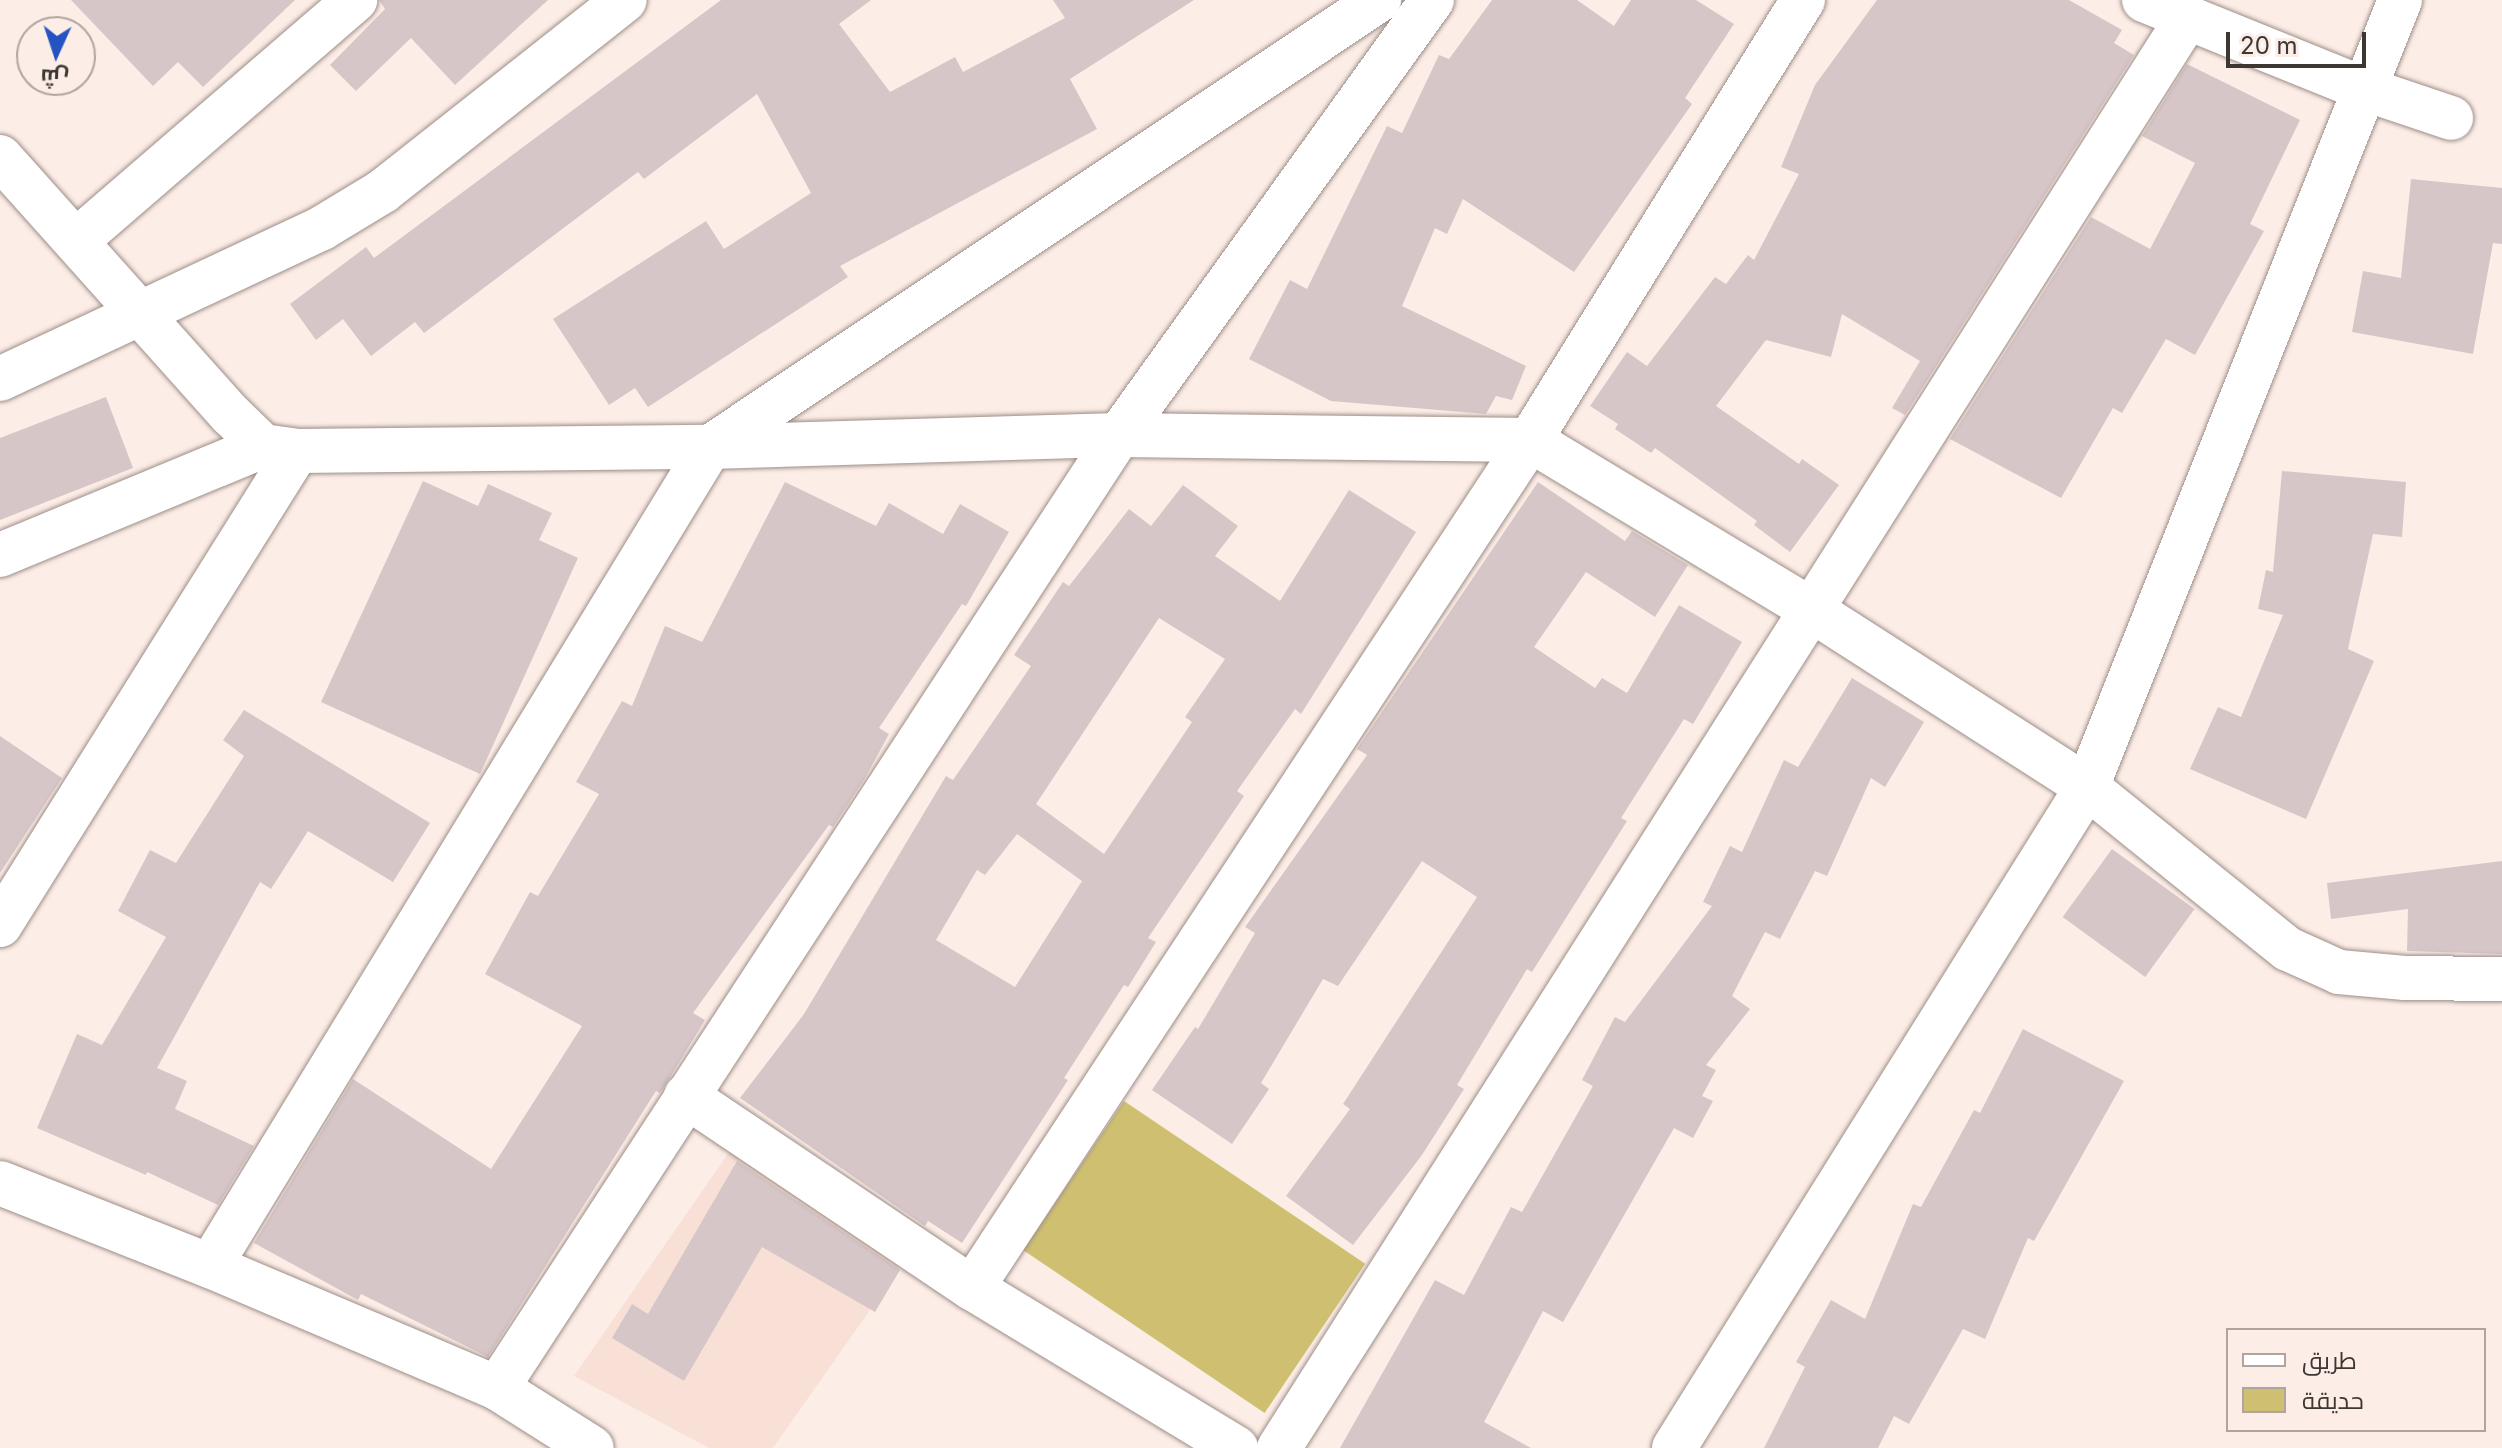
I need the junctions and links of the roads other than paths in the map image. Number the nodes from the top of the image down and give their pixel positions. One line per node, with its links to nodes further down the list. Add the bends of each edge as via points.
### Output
1 (355, 0): 12 (street)
2 (625, 0): 13 (street, via 383,191 322,228)
3 (1379, 0): 17 (street)
4 (1432, 0): 15 (street)
5 (1803, 0): 16 (street)
6 (2144, 0): 8 (street)
7 (2400, 0): 9 (street)
8 (2186, 20): 9 (street); 20 (street)
9 (2362, 88): 10 (street); 21 (street)
10 (2451, 118)
11 (0, 157): 12 (street)
12 (76, 241): 13 (street)
13 (140, 314): 14 (street); 18 (street)
14 (0, 379)
15 (1119, 435): 16 (street); 17 (street); 24 (street)
16 (1530, 440): 20 (street); 27 (street)
17 (710, 447): 18 (street); 26 (street)
18 (280, 448): 19 (street); 22 (street)
19 (0, 555)
20 (1810, 609): 21 (street); 31 (street)
21 (2087, 787): 23 (street, via 2288,949 2339,972); 32 (street)
22 (0, 925)
23 (2502, 979)
24 (686, 1096): 27 (street); 28 (street)
25 (0, 1183): 26 (street)
26 (210, 1266): 28 (street)
27 (972, 1288): 30 (street)
28 (497, 1388): 29 (street)
29 (592, 1448)
30 (1236, 1448)
31 (1279, 1448)
32 (1674, 1448)

